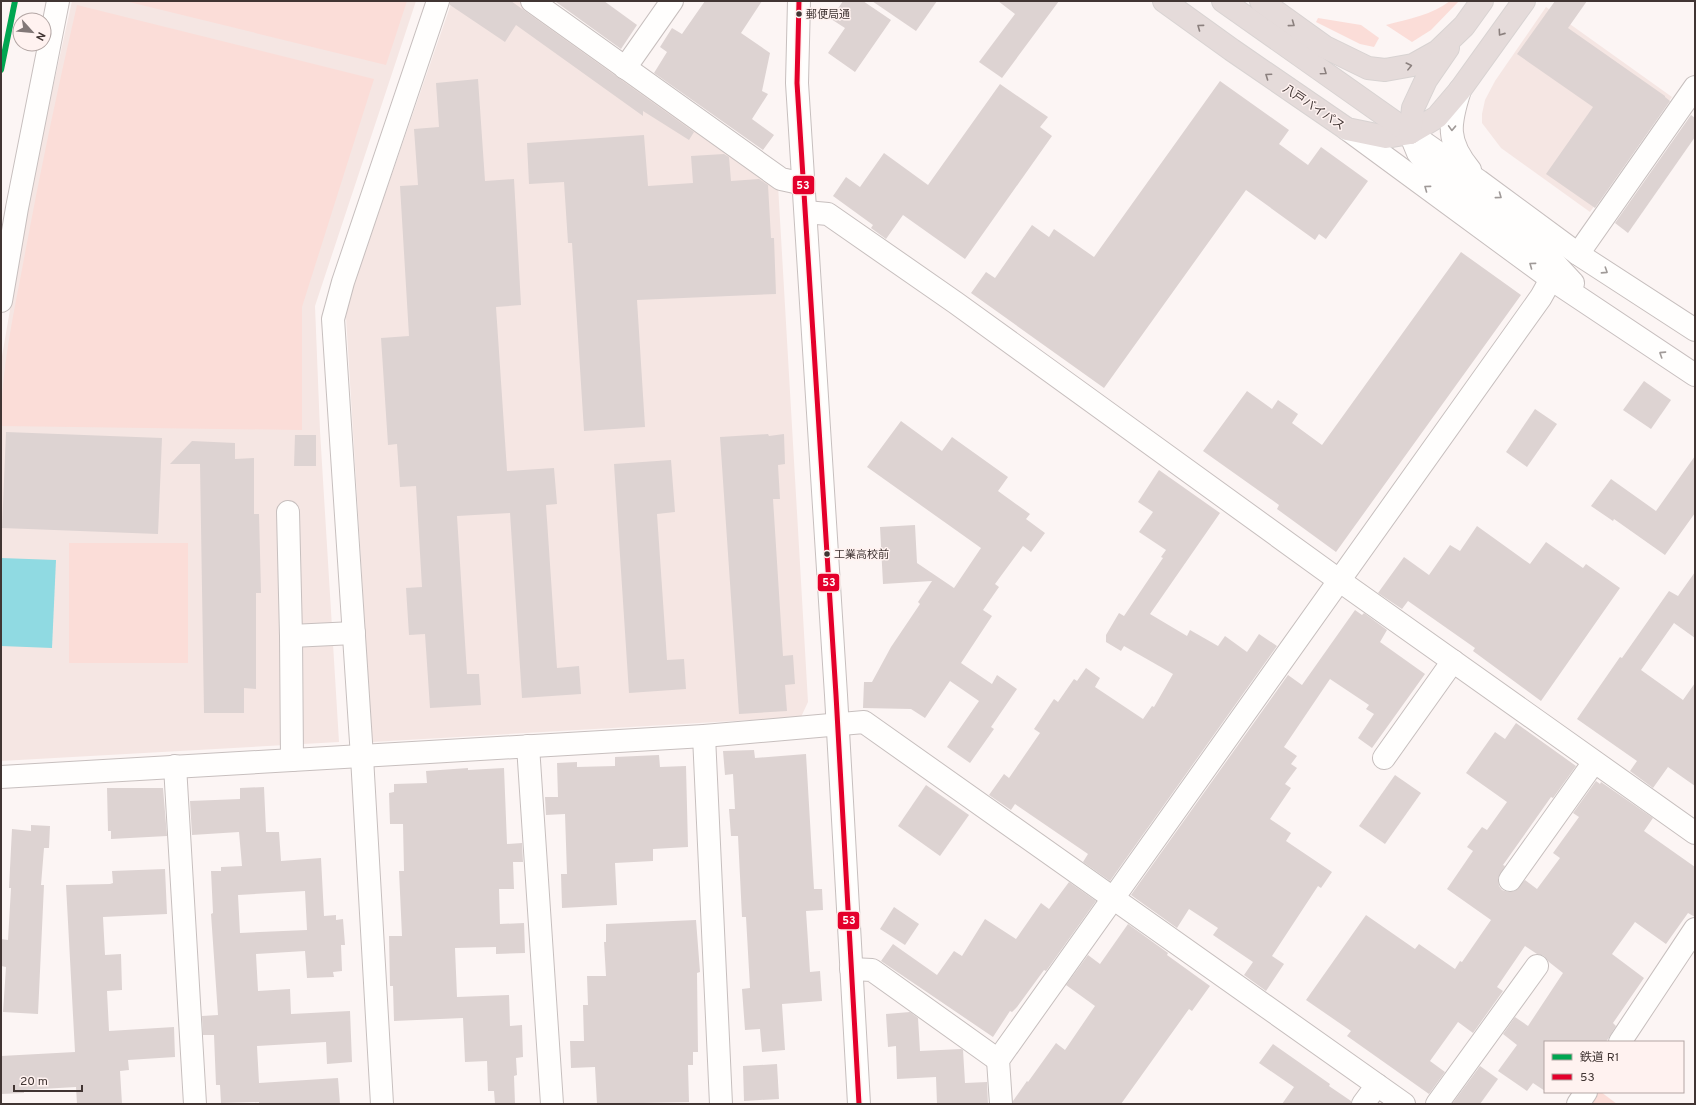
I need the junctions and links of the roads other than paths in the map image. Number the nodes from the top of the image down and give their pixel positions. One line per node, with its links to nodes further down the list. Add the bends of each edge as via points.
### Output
1 (58, 1): 22 (street)
2 (438, 1): 28 (street, via 343,282 333,319)
3 (532, 1): 12 (street)
4 (672, 1): 12 (street)
5 (799, 1): 18 (street, via 797,84)
6 (1164, 1): 15 (highway, 八戸バイパス, one-way to 6)
7 (1223, 1): 16 (highway, one-way to 16)
8 (1261, 1): 11 (highway, one-way to 11, via 1325,47 1368,68 1385,70 1414,65 1438,51)
9 (1482, 1): 11 (highway)
10 (1524, 1): 14 (highway, 八戸バイパス, one-way to 14)
11 (1464, 26): 16 (highway, via 1426,80 1413,108)
12 (625, 68): 18 (street, via 781,179)
13 (1695, 87): 20 (street)
14 (1460, 90): 16 (highway, 八戸バイパス, via 1437,117); 17 (street, one-way to 17, via 1452,114 1451,137 1459,156)
15 (1347, 129): 16 (highway, 八戸バイパス, via 1386,137); 21 (street, one-way to 15)
16 (1410, 133): 17 (street); 23 (street, via 1418,153 1430,169 1548,256)
17 (1479, 181): 20 (street, one-way to 20)
18 (804, 184): 19 (street)
19 (806, 212): 27 (street, via 828,214 956,303); 31 (street)
20 (1578, 254): 24 (street, one-way to 24)
21 (1551, 279): 23 (street); 27 (street, via 1541,297)
22 (1, 301)
23 (1606, 316): 25 (street, one-way to 23)
24 (1695, 330)
25 (1695, 375)
26 (288, 512): 29 (street)
27 (1340, 581): 30 (street); 42 (street)
28 (354, 632): 29 (street); 34 (street)
29 (291, 636): 36 (street)
30 (1453, 661): 35 (street); 37 (street)
31 (838, 725): 32 (street); 42 (street, via 864,722); 45 (street)
32 (704, 736): 33 (street); 53 (street)
33 (528, 746): 34 (street); 52 (street)
34 (362, 757): 36 (street); 51 (street)
35 (1384, 758)
36 (292, 760): 38 (street)
37 (1594, 762): 40 (street); 41 (street)
38 (175, 766): 39 (street); 50 (street)
39 (1, 777)
40 (1695, 833)
41 (1510, 880)
42 (1112, 898): 47 (street); 48 (street)
43 (1695, 929): 46 (street)
44 (1537, 966): 58 (street)
45 (851, 969): 47 (street, via 872,970); 54 (street)
46 (1621, 1041)
47 (998, 1060): 55 (street)
48 (1377, 1085): 56 (street); 57 (street)
49 (1585, 1093): 59 (street)
50 (195, 1104)
51 (382, 1104)
52 (552, 1104)
53 (721, 1104)
54 (860, 1104)
55 (1001, 1104)
56 (1363, 1104)
57 (1404, 1104)
58 (1437, 1104)
59 (1578, 1104)

